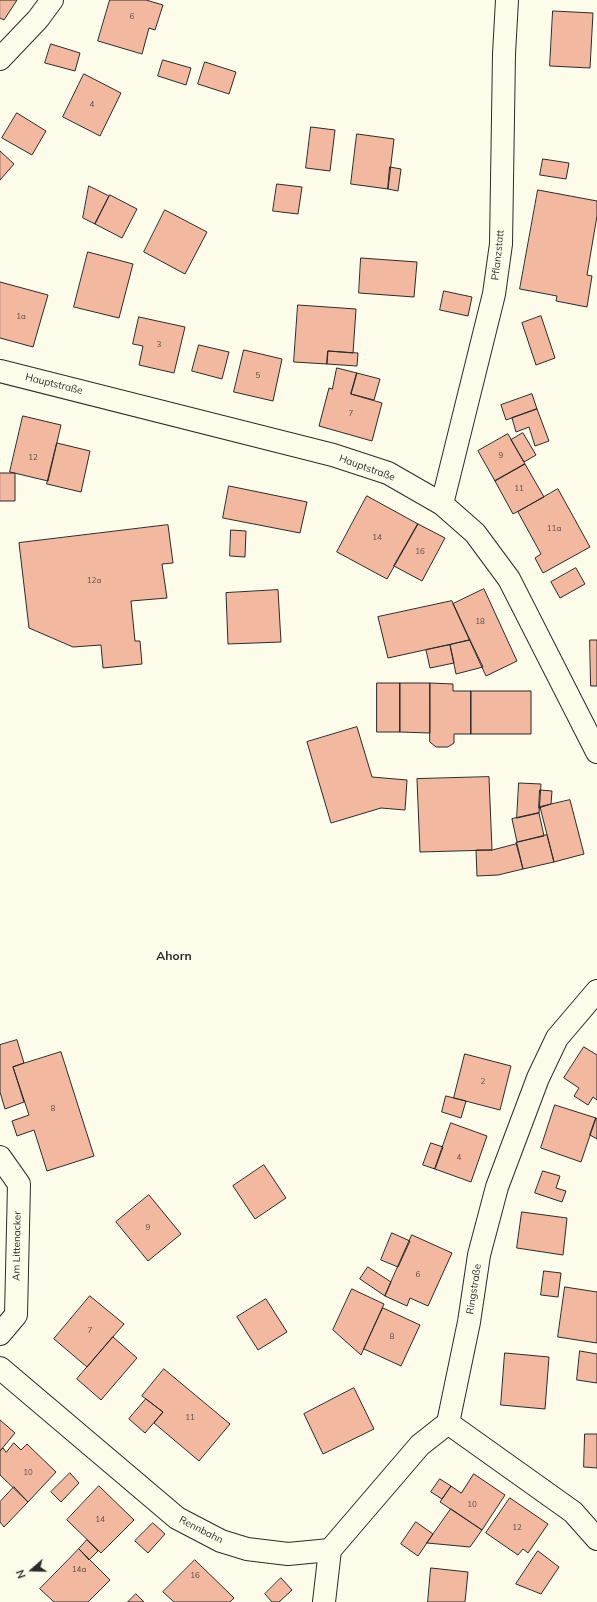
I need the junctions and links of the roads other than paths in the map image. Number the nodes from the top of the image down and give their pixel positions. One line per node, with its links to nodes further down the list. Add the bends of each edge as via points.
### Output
1 (52, 0): 3 (street, via 38,19)
2 (507, 0): 5 (street, Pflanzstatt, via 500,251 494,294)
3 (0, 59)
4 (0, 371): 5 (street, Hauptstraße, via 333,455 388,473)
5 (442, 504): 6 (street, Hauptstraße, via 475,533 509,578)
6 (597, 752)
7 (597, 991): 11 (street, Ringstraße, via 557,1038 538,1078 496,1187 479,1255 469,1322)
8 (0, 1157): 9 (street, Am Littenacker, via 19,1184 16,1315)
9 (0, 1334)
10 (0, 1368): 13 (street, Rennbahn, via 177,1518 221,1541 247,1549 288,1554)
11 (448, 1423): 12 (street, via 573,1512); 13 (street, via 420,1445)
12 (597, 1539)
13 (330, 1550): 14 (street)
14 (324, 1602)

